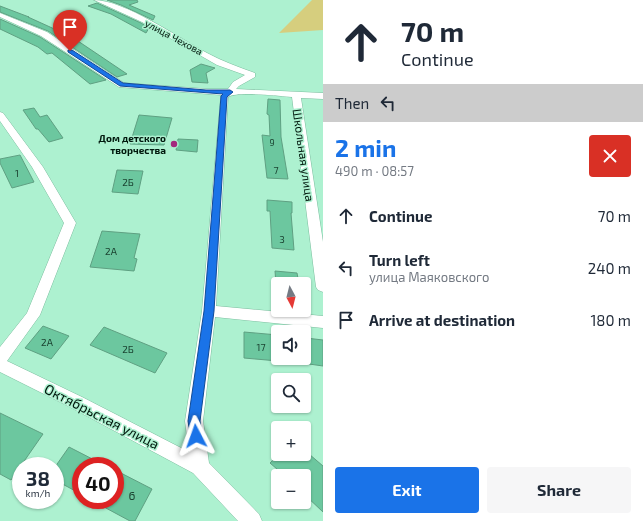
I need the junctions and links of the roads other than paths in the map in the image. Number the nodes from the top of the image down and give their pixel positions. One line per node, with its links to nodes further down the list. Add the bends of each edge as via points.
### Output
1 (97, 0): 3 (street, улица Чехова, via 168,33 221,63 252,75 236,84)
2 (0, 15): 3 (street, via 44,34 122,85)
3 (230, 92): 4 (street); 8 (street, via 224,96)
4 (296, 94): 5 (street); 7 (street, Школьная улица)
5 (323, 96)
6 (0, 115): 10 (street, via 16,134 70,223 33,315)
7 (323, 287)
8 (209, 311): 9 (street); 12 (street, via 194,421)
9 (323, 322)
10 (0, 360)
11 (0, 365): 12 (street, Октябрьская улица)
12 (200, 467): 13 (street, Октябрьская улица)
13 (252, 521)

